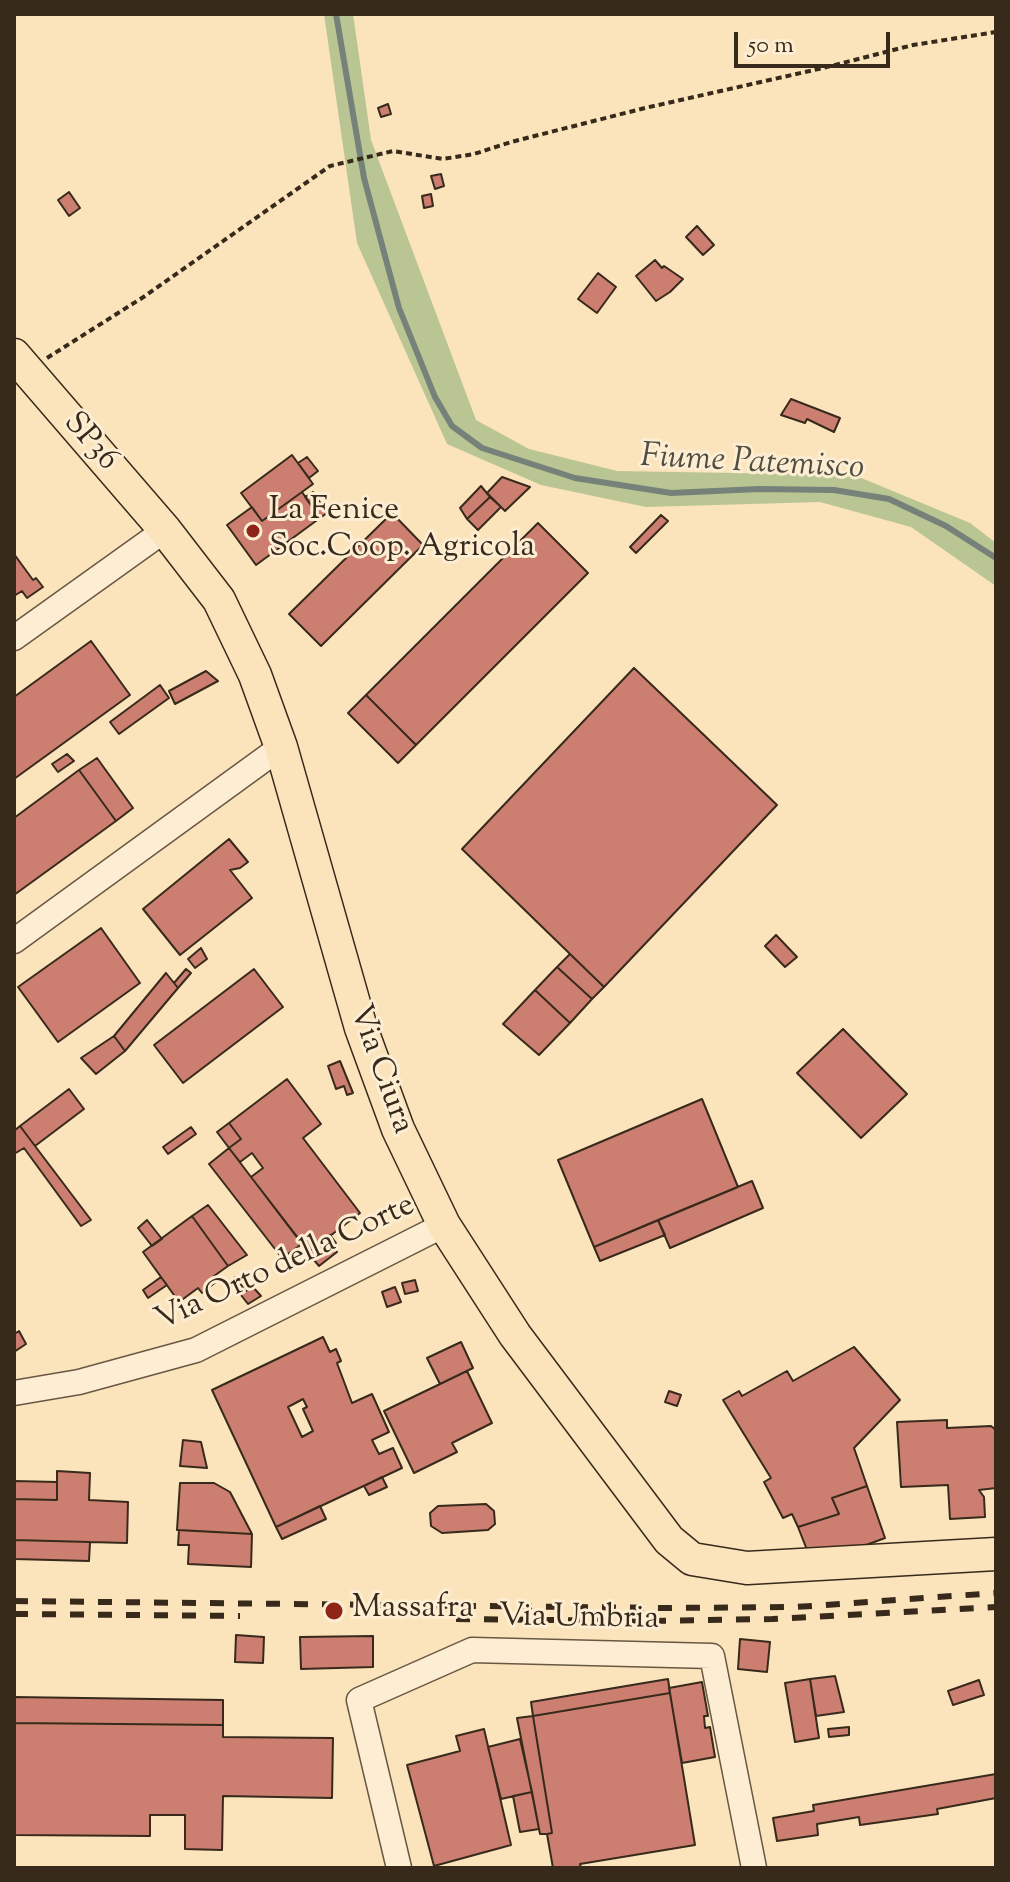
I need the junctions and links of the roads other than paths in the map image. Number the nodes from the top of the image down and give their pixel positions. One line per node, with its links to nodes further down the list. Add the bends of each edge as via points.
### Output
1 (18, 369): 2 (main road, SP36 / SP36)
2 (165, 530): 3 (street); 4 (main road, Via Ciura, via 219,600 255,675)
3 (14, 638)
4 (281, 747): 5 (street); 6 (main road, Via Ciura, via 361,1028 398,1129)
5 (14, 941)
6 (444, 1225): 7 (street, Via Orto della Corte, via 196,1350 79,1382); 8 (main road, Via Ciura, via 515,1335 669,1540 692,1559 747,1568)
7 (14, 1393)
8 (996, 1554)
9 (399, 1868): 10 (street, Via Umbria, via 359,1700 472,1650 712,1656)
10 (754, 1868)

